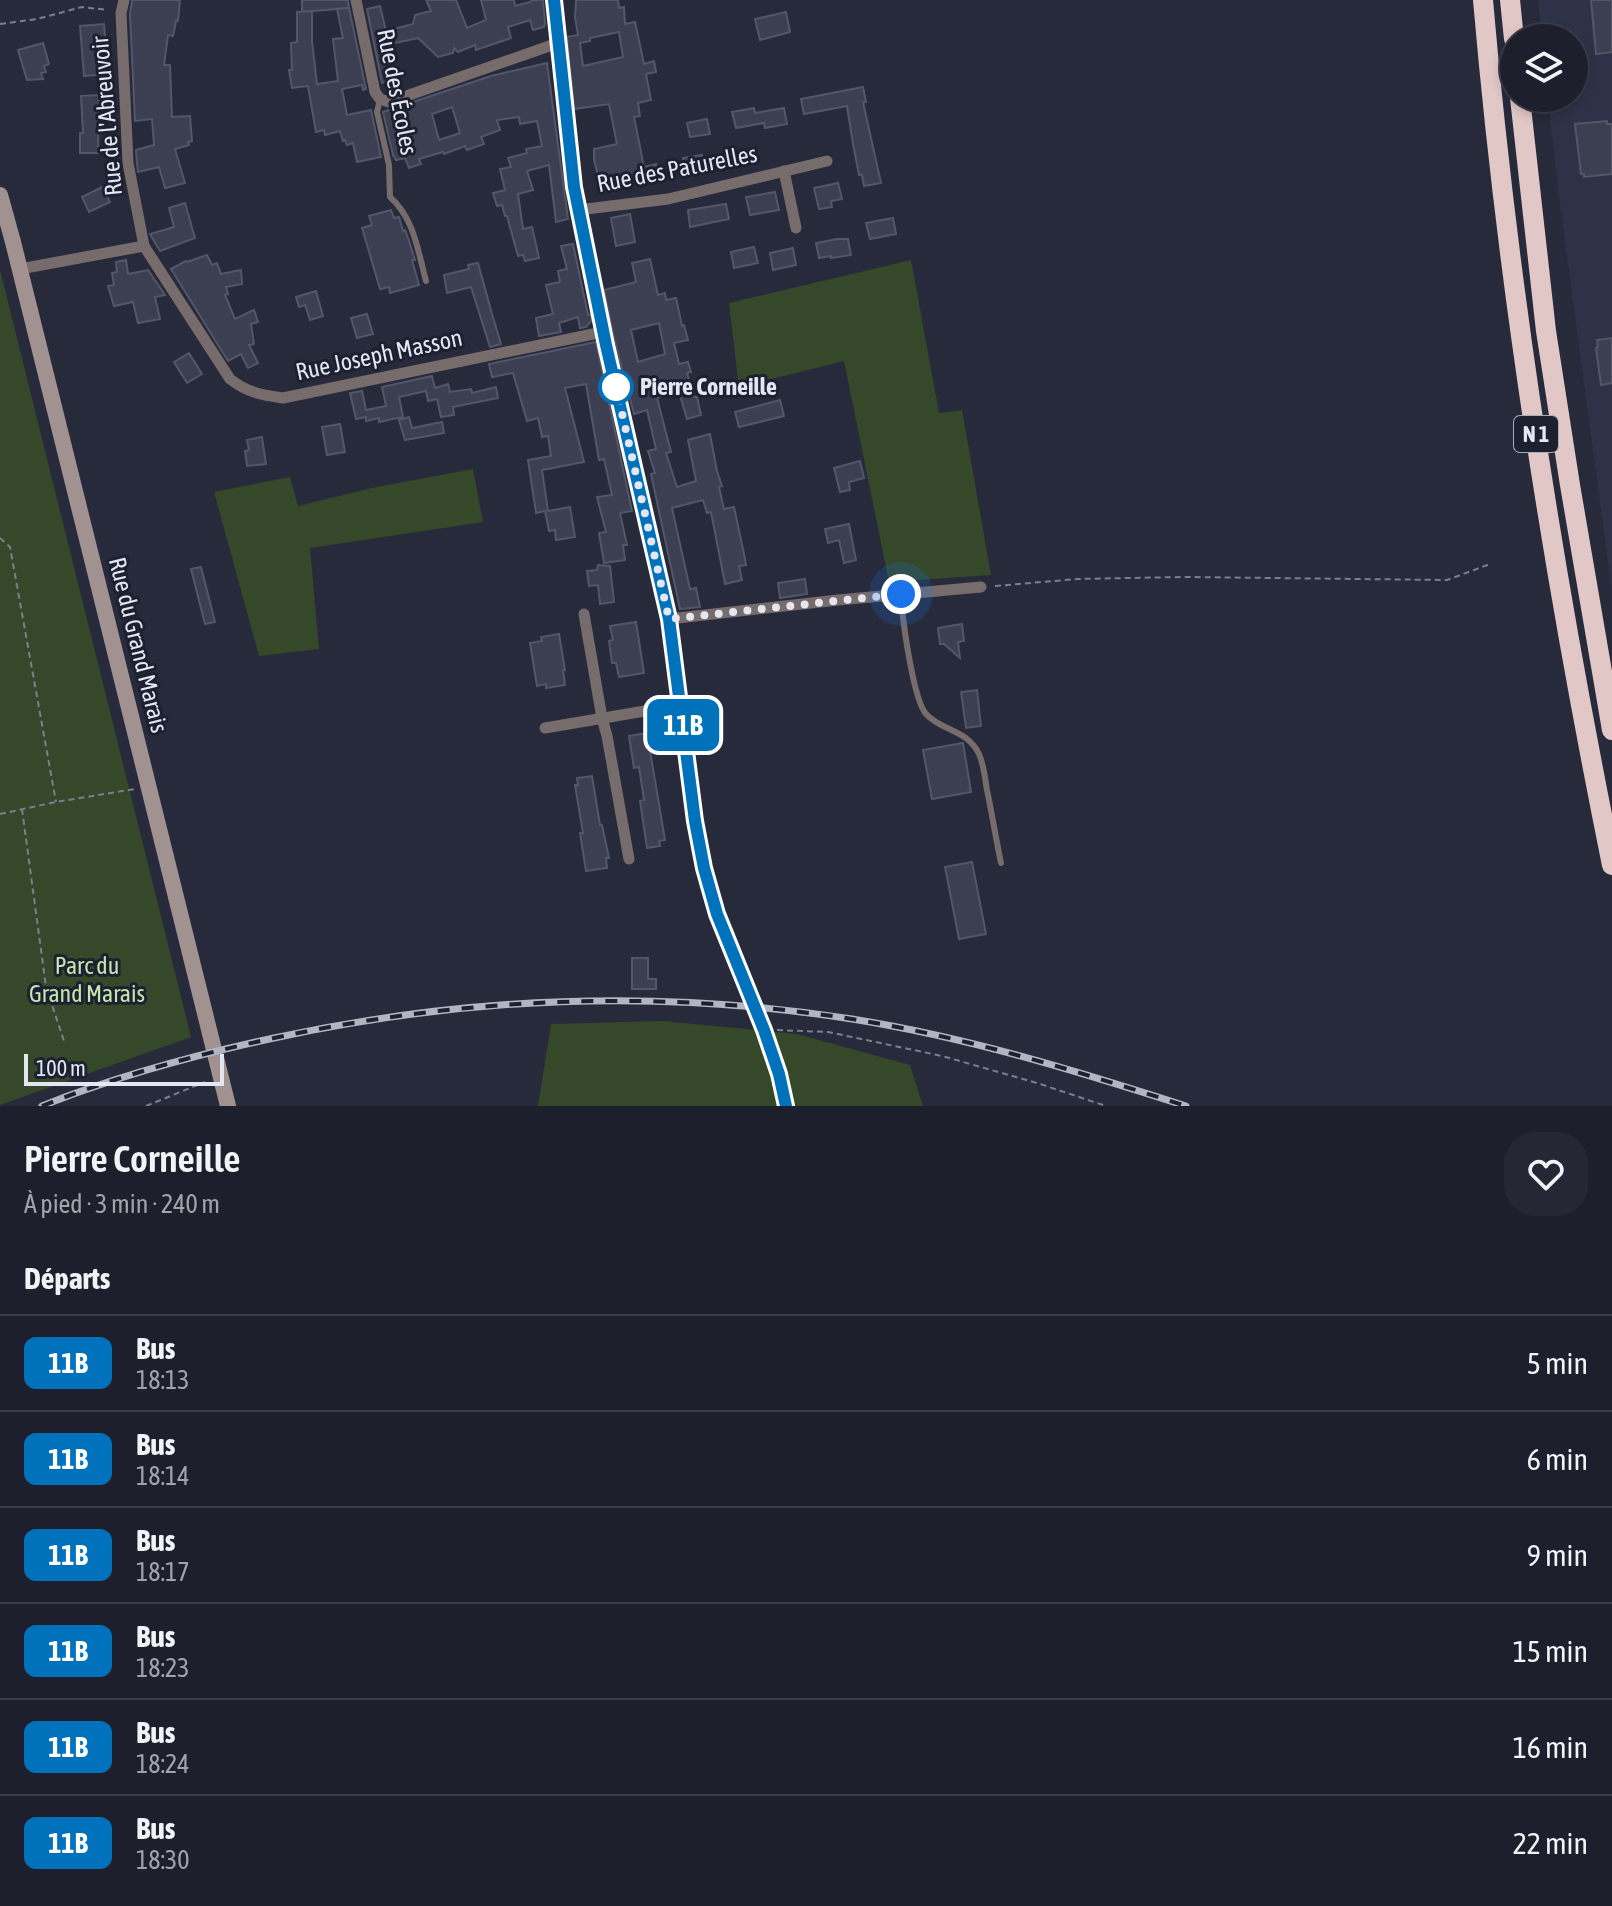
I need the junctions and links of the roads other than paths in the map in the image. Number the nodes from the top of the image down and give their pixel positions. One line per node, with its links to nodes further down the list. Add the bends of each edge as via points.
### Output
1 (124, 0): 15 (street, Rue de l'Abreuvoir, via 128,163)
2 (356, 0): 8 (street, Rue des Écoles)
3 (554, 0): 7 (street)
4 (1483, 0): 29 (highway, N 1, via 1526,371)
5 (1510, 0): 6 (highway)
6 (1512, 24)
7 (558, 43): 8 (street, via 389,102); 13 (street)
8 (380, 99): 17 (lane, Rue des Écoles, via 377,112 390,197 410,223)
9 (1522, 112): 26 (highway, N 1, via 1546,331)
10 (827, 161): 11 (street, Rue des Paturelles)
11 (784, 171): 13 (street, Rue des Paturelles, via 668,199); 14 (street, Rue des Paturelles)
12 (0, 195): 16 (street, Rue du Grand Marais)
13 (578, 210): 18 (street)
14 (796, 228)
15 (144, 246): 16 (street); 18 (street, Rue Joseph Masson, via 230,379 260,394 283,398)
16 (20, 269): 30 (street, Rue du Grand Marais)
17 (426, 281)
18 (603, 332): 22 (street)
19 (981, 587): 20 (street)
20 (901, 594): 22 (street); 28 (lane, via 902,624 920,701 926,714 966,738 979,754)
21 (584, 614): 24 (street)
22 (669, 619): 23 (street)
23 (680, 705): 24 (street); 31 (street, via 704,868)
24 (602, 718): 25 (street); 27 (street)
25 (545, 728)
26 (1612, 730)
27 (629, 859)
28 (1001, 863)
29 (1612, 865)
30 (228, 1106)
31 (786, 1106)

